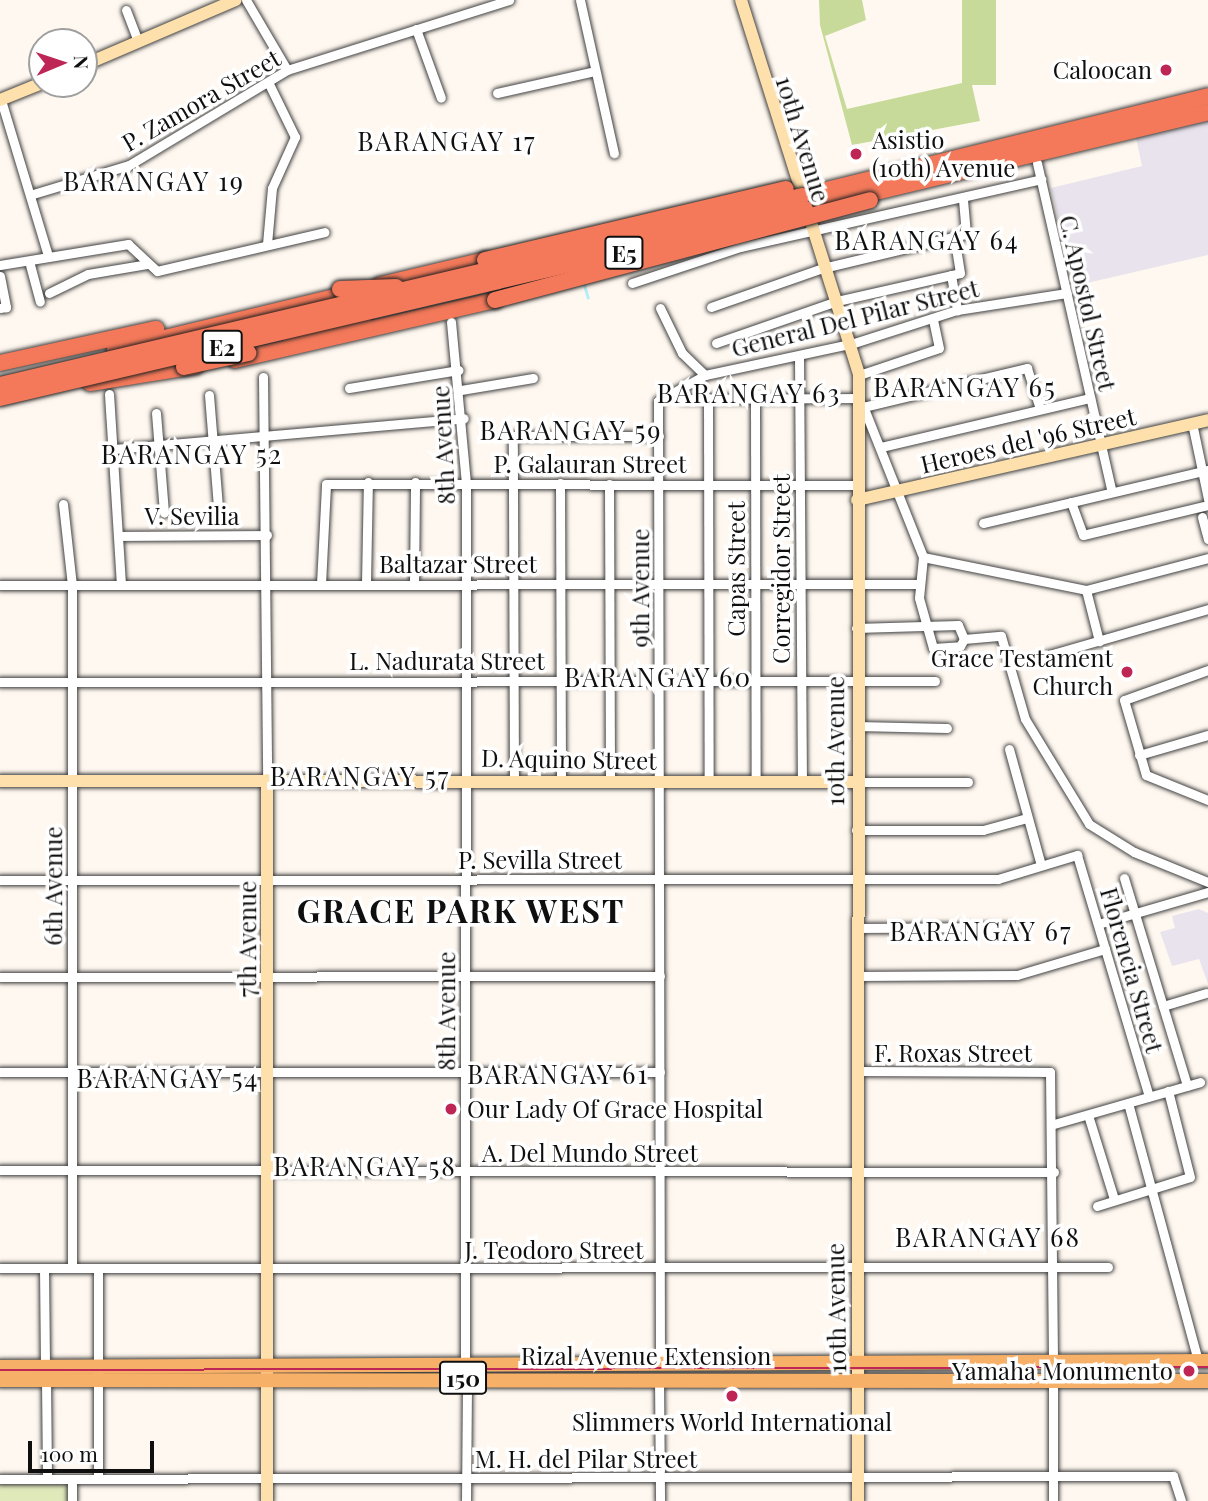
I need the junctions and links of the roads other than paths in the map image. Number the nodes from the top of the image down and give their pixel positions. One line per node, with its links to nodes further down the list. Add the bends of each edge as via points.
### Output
1 (236, 0): 8 (street)
2 (246, 0): 10 (street)
3 (509, 0): 7 (street, P. Zamora Street)
4 (580, 0): 11 (street)
5 (741, 0): 24 (street, 10th Avenue)
6 (126, 10): 8 (street)
7 (416, 29): 10 (street, P. Zamora Street); 16 (street)
8 (138, 42): 9 (street)
9 (98, 59)
10 (287, 70): 12 (street, P. Zamora Street)
11 (595, 71): 14 (street); 20 (street)
12 (268, 82): 22 (street, P. Zamora Street, via 128,165); 27 (street, via 295,137 272,188)
13 (28, 89): 17 (street)
14 (497, 93)
15 (1208, 96): 19 (highway, E5)
16 (441, 98)
17 (1, 100): 22 (street)
18 (1208, 112): 19 (highway, E5)
19 (1028, 152): 21 (street, C. Apostol Street); 36 (highway, E5, bridge); 50 (highway, bridge, via 485,260); 59 (highway, bridge, via 321,345)
20 (614, 153)
21 (1041, 179): 23 (street); 38 (street, C. Apostol Street)
22 (33, 194): 28 (street)
23 (963, 198): 24 (street); 26 (street, via 968,231)
24 (809, 230): 32 (street, 10th Avenue); 35 (street)
25 (325, 232): 27 (street)
26 (954, 237): 32 (street); 33 (street, via 961,272)
27 (267, 244): 31 (street)
28 (48, 256): 29 (street); 31 (street, via 128,244)
29 (29, 261): 30 (street); 40 (street)
30 (0, 265)
31 (149, 267): 37 (street, via 88,274)
32 (823, 268): 39 (street, 10th Avenue); 41 (street)
33 (951, 275): 39 (street); 44 (street)
34 (0, 276): 42 (street)
35 (632, 283)
36 (442, 290): 51 (highway, bridge, via 340,289); 58 (highway, E2, bridge); 70 (highway, bridge, via 273,347)
37 (49, 293)
38 (1067, 293): 44 (street, General Del Pilar Street); 65 (street, C. Apostol Street)
39 (837, 301): 47 (street); 48 (street, 10th Avenue)
40 (40, 302)
41 (711, 307)
42 (3, 308)
43 (660, 308): 53 (street, via 682,353)
44 (957, 310): 45 (street, General Del Pilar Street)
45 (933, 319): 48 (street, General Del Pilar Street); 54 (street, via 939,348)
46 (451, 322): 52 (street, 8th Avenue)
47 (716, 343)
48 (854, 343): 49 (street, General Del Pilar Street); 54 (street, 10th Avenue)
49 (799, 356): 53 (street, General Del Pilar Street); 68 (street, Corregidor Street)
50 (73, 360): 56 (highway); 59 (highway)
51 (0, 363)
52 (459, 370): 60 (street); 61 (street, 8th Avenue)
53 (705, 375): 69 (street, General Del Pilar Street)
54 (859, 375): 71 (street, 10th Avenue)
55 (263, 377): 77 (street, 7th Avenue)
56 (0, 378)
57 (533, 378): 61 (street)
58 (0, 384)
59 (78, 386): 70 (highway)
60 (349, 388)
61 (461, 390): 74 (street, 8th Avenue)
62 (109, 394): 83 (street)
63 (209, 395): 79 (street)
64 (708, 398): 66 (street); 67 (street); 92 (street)
65 (1090, 398): 72 (street); 81 (street, C. Apostol Street)
66 (682, 399)
67 (755, 399): 68 (street); 93 (street, Capas Street)
68 (799, 399): 71 (street); 94 (street, Corregidor Street)
69 (659, 401): 78 (street, 9th Avenue)
70 (0, 402)
71 (860, 404): 72 (street, via 1027,368); 82 (street); 95 (street, 10th Avenue)
72 (1040, 409): 82 (street)
73 (156, 413): 80 (street)
74 (464, 418): 77 (street); 87 (street, 8th Avenue)
75 (1208, 420): 76 (street, Heroes del '96 Street)
76 (1192, 423): 81 (street, Heroes del '96 Street); 84 (street)
77 (264, 434): 79 (street); 107 (street, 7th Avenue)
78 (659, 436): 88 (street, via 514,435); 91 (street, 9th Avenue)
79 (212, 439): 80 (street); 103 (street)
80 (159, 444): 83 (street); 104 (street)
81 (1100, 444): 96 (street, Heroes del '96 Street); 97 (street, C. Apostol Street)
82 (881, 446): 96 (street)
83 (113, 449): 108 (street)
84 (1205, 471): 97 (street); 98 (street)
85 (368, 482): 86 (street, P. Galauran Street); 114 (street); 123 (street, P. Galauran Street, via 323,486)
86 (415, 482): 87 (street, P. Galauran Street); 115 (street)
87 (466, 483): 88 (street, P. Galauran Street); 116 (street, 8th Avenue)
88 (513, 483): 89 (street, P. Galauran Street); 117 (street)
89 (560, 483): 90 (street, P. Galauran Street); 118 (street)
90 (609, 484): 91 (street, P. Galauran Street); 112 (street)
91 (659, 484): 92 (street, P. Galauran Street); 113 (street, 9th Avenue)
92 (709, 484): 93 (street, P. Galauran Street); 119 (street)
93 (755, 485): 94 (street, P. Galauran Street); 120 (street, Capas Street)
94 (800, 485): 95 (street, P. Galauran Street); 124 (street, Corregidor Street)
95 (857, 485): 99 (street, 10th Avenue)
96 (898, 491): 99 (street, Heroes del '96 Street); 110 (street)
97 (1112, 492): 100 (street)
98 (1208, 499)
99 (857, 500): 125 (street, 10th Avenue)
100 (1071, 502): 102 (street, via 1083,536); 106 (street)
101 (63, 505): 127 (street, 6th Avenue)
102 (1208, 505)
103 (218, 506)
104 (164, 513)
105 (1202, 517): 109 (street)
106 (983, 523)
107 (267, 535): 108 (street, V. Sevilia); 122 (street, 7th Avenue)
108 (118, 536): 128 (street)
109 (1208, 539)
110 (923, 557): 121 (street); 129 (street)
111 (1208, 558): 129 (street)
112 (609, 582): 113 (street, Baltazar Street); 118 (street, Baltazar Street); 143 (street)
113 (659, 582): 119 (street, Baltazar Street); 144 (street, 9th Avenue)
114 (366, 583): 115 (street, Baltazar Street); 123 (street, Baltazar Street)
115 (414, 583): 116 (street, Baltazar Street)
116 (466, 583): 117 (street, Baltazar Street); 140 (street, 8th Avenue)
117 (514, 583): 118 (street, Baltazar Street); 141 (street)
118 (561, 583): 142 (street)
119 (709, 583): 120 (street, Baltazar Street); 145 (street)
120 (755, 583): 124 (street, Baltazar Street); 137 (street, Capas Street)
121 (917, 583): 125 (street, Baltazar Street); 132 (street)
122 (268, 584): 123 (street, Baltazar Street); 128 (street, Baltazar Street); 146 (street, 7th Avenue)
123 (321, 584)
124 (801, 584): 125 (street, Baltazar Street); 138 (street, Corregidor Street)
125 (857, 584): 131 (street, 10th Avenue)
126 (0, 585): 127 (street, Baltazar Street)
127 (72, 585): 128 (street, Baltazar Street); 149 (street, 6th Avenue)
128 (121, 585)
129 (1090, 590): 134 (street)
130 (1208, 609): 134 (street)
131 (856, 628): 132 (street); 139 (street, 10th Avenue)
132 (927, 629): 133 (street, via 958,625); 133 (street, via 935,651 960,646)
133 (964, 639): 180 (street, via 1001,636 1026,719 1090,824 1134,852)
134 (1099, 641): 135 (street)
135 (1042, 657)
136 (1208, 670): 154 (street, via 1125,697)
137 (755, 679): 138 (street, L. Nadurata Street); 145 (street, L. Nadurata Street); 164 (street, Capas Street)
138 (802, 679): 139 (street, L. Nadurata Street); 165 (street, Corregidor Street)
139 (857, 679): 147 (street, L. Nadurata Street); 150 (street, 10th Avenue)
140 (466, 680): 141 (street, L. Nadurata Street); 146 (street, L. Nadurata Street); 155 (street, 8th Avenue)
141 (514, 680): 142 (street, L. Nadurata Street); 156 (street)
142 (561, 680): 143 (street, L. Nadurata Street); 159 (street)
143 (609, 680): 144 (street, L. Nadurata Street); 160 (street)
144 (659, 680): 145 (street, L. Nadurata Street); 162 (street, 9th Avenue)
145 (709, 680): 163 (street)
146 (268, 681): 149 (street, L. Nadurata Street); 158 (street, 7th Avenue)
147 (936, 681)
148 (0, 682): 149 (street, L. Nadurata Street)
149 (72, 682): 157 (street, 6th Avenue)
150 (857, 726): 151 (street); 166 (street, 10th Avenue)
151 (947, 728)
152 (1208, 735): 154 (street)
153 (1009, 749): 169 (street)
154 (1139, 755): 168 (street, via 1154,782)
155 (466, 779): 156 (street, D. Aquino Street); 158 (street, D. Aquino Street); 176 (street, 8th Avenue)
156 (514, 779): 159 (street, D. Aquino Street)
157 (72, 780): 158 (street, D. Aquino Street); 161 (street, D. Aquino Street); 178 (street, 6th Avenue)
158 (267, 780): 179 (street, 7th Avenue)
159 (561, 780): 160 (street, D. Aquino Street)
160 (610, 780): 162 (street, D. Aquino Street)
161 (0, 781)
162 (659, 781): 163 (street, D. Aquino Street); 174 (street, 9th Avenue)
163 (709, 781): 164 (street, D. Aquino Street)
164 (756, 781): 165 (street, D. Aquino Street)
165 (802, 782): 166 (street, D. Aquino Street)
166 (856, 782): 167 (street, D. Aquino Street); 170 (street, 10th Avenue)
167 (968, 782)
168 (1208, 800)
169 (1027, 818): 170 (street, via 983,830); 172 (street)
170 (856, 831): 173 (street, 10th Avenue)
171 (1077, 855): 172 (street, P. Sevilla Street); 183 (street, Florencia Street)
172 (1041, 864): 173 (street, P. Sevilla Street, via 998,879)
173 (856, 877): 174 (street, P. Sevilla Street); 185 (street, 10th Avenue)
174 (660, 878): 176 (street, P. Sevilla Street); 190 (street, 9th Avenue)
175 (1124, 878): 182 (street)
176 (466, 879): 179 (street, P. Sevilla Street); 189 (street, 8th Avenue)
177 (0, 880): 178 (street, P. Sevilla Street)
178 (72, 880): 179 (street, P. Sevilla Street); 187 (street, 6th Avenue)
179 (267, 880): 188 (street, 7th Avenue)
180 (1208, 881)
181 (1208, 892): 182 (street)
182 (1135, 913): 183 (street); 194 (street)
183 (1098, 924): 186 (street, Florencia Street)
184 (1013, 927): 185 (street)
185 (856, 928): 191 (street, 10th Avenue)
186 (1105, 948): 191 (street, via 1017,975); 204 (street, Florencia Street)
187 (72, 976): 188 (street); 192 (street); 198 (street, 6th Avenue)
188 (268, 976): 189 (street); 195 (street, 7th Avenue)
189 (466, 976): 190 (street); 199 (street, 8th Avenue)
190 (660, 976): 200 (street, 9th Avenue)
191 (856, 976): 196 (street, 10th Avenue)
192 (0, 977)
193 (1206, 993): 194 (street)
194 (1163, 1006): 202 (street)
195 (268, 1071): 198 (street); 199 (street); 213 (street, 7th Avenue)
196 (856, 1071): 207 (street, F. Roxas Street, via 1050,1072); 208 (street, 10th Avenue)
197 (0, 1072): 198 (street)
198 (72, 1072): 210 (street, 6th Avenue)
199 (466, 1072): 200 (street); 214 (street, 8th Avenue)
200 (660, 1072): 211 (street, 9th Avenue)
201 (1200, 1082): 202 (street)
202 (1186, 1086): 203 (street)
203 (1168, 1091): 204 (street); 215 (street, via 1191,1173)
204 (1149, 1097): 205 (street)
205 (1128, 1103): 206 (street); 215 (street)
206 (1088, 1115): 207 (street); 216 (street)
207 (1054, 1124): 212 (street)
208 (857, 1169): 211 (street, A. Del Mundo Street); 212 (street, A. Del Mundo Street); 227 (street, 10th Avenue)
209 (0, 1170): 210 (street, A. Del Mundo Street)
210 (72, 1170): 213 (street, A. Del Mundo Street); 221 (street, 6th Avenue)
211 (660, 1172): 214 (street, A. Del Mundo Street); 225 (street, 9th Avenue)
212 (1054, 1172): 226 (street)
213 (267, 1173): 214 (street, A. Del Mundo Street); 223 (street, 7th Avenue)
214 (465, 1173): 224 (street, 8th Avenue)
215 (1154, 1189): 216 (street); 228 (street)
216 (1114, 1199): 217 (street)
217 (1097, 1206)
218 (1108, 1266): 226 (street, J. Teodoro Street)
219 (0, 1268): 220 (street, J. Teodoro Street)
220 (44, 1268): 221 (street, J. Teodoro Street); 236 (street)
221 (72, 1268): 222 (street, J. Teodoro Street)
222 (98, 1268): 223 (street, J. Teodoro Street); 235 (street)
223 (267, 1269): 224 (street, J. Teodoro Street); 234 (street, 7th Avenue)
224 (466, 1269): 225 (street, J. Teodoro Street); 232 (street, 8th Avenue)
225 (660, 1269): 227 (street, J. Teodoro Street); 233 (street, 9th Avenue)
226 (1055, 1269): 227 (street, J. Teodoro Street); 230 (street)
227 (857, 1270): 229 (street, 10th Avenue)
228 (1203, 1361): 230 (main road, Rizal Avenue Extension / 150)
229 (858, 1363): 230 (main road, Rizal Avenue Extension / 150); 233 (main road, Rizal Avenue Extension / 150); 238 (street, 10th Avenue)
230 (1053, 1363)
231 (0, 1367): 236 (main road, Rizal Avenue Extension / 150)
232 (466, 1371): 233 (main road, Rizal Avenue Extension / 150); 234 (main road, Rizal Avenue Extension / 150); 244 (street, 8th Avenue)
233 (659, 1371): 238 (main road, Rizal Avenue Extension / 150); 245 (street, 9th Avenue)
234 (267, 1372): 235 (main road, Rizal Avenue Extension / 150); 243 (street, 7th Avenue)
235 (96, 1373): 236 (main road, Rizal Avenue Extension / 150); 249 (street)
236 (45, 1374): 237 (main road, Rizal Avenue Extension / 150); 247 (street)
237 (0, 1380)
238 (858, 1380): 239 (main road, Rizal Avenue Extension / 150); 242 (street, 10th Avenue)
239 (1053, 1380): 240 (main road, Rizal Avenue Extension / 150); 241 (street)
240 (1208, 1381)
241 (1053, 1475): 242 (street, M. H. del Pilar Street); 255 (street); 256 (street, M. H. del Pilar Street, via 1173,1476)
242 (859, 1476): 245 (street, M. H. del Pilar Street); 254 (street, 10th Avenue)
243 (267, 1477): 244 (street, M. H. del Pilar Street); 249 (street, M. H. del Pilar Street); 251 (street, 7th Avenue)
244 (466, 1478): 245 (street, M. H. del Pilar Street); 252 (street, 8th Avenue)
245 (660, 1478): 253 (street, 9th Avenue)
246 (0, 1479): 247 (street, M. H. del Pilar Street)
247 (47, 1479): 248 (street, M. H. del Pilar Street)
248 (72, 1479): 249 (street, M. H. del Pilar Street); 250 (street)
249 (98, 1479)
250 (72, 1501)
251 (267, 1501)
252 (466, 1501)
253 (660, 1501)
254 (858, 1501)
255 (1053, 1501)
256 (1181, 1501)

